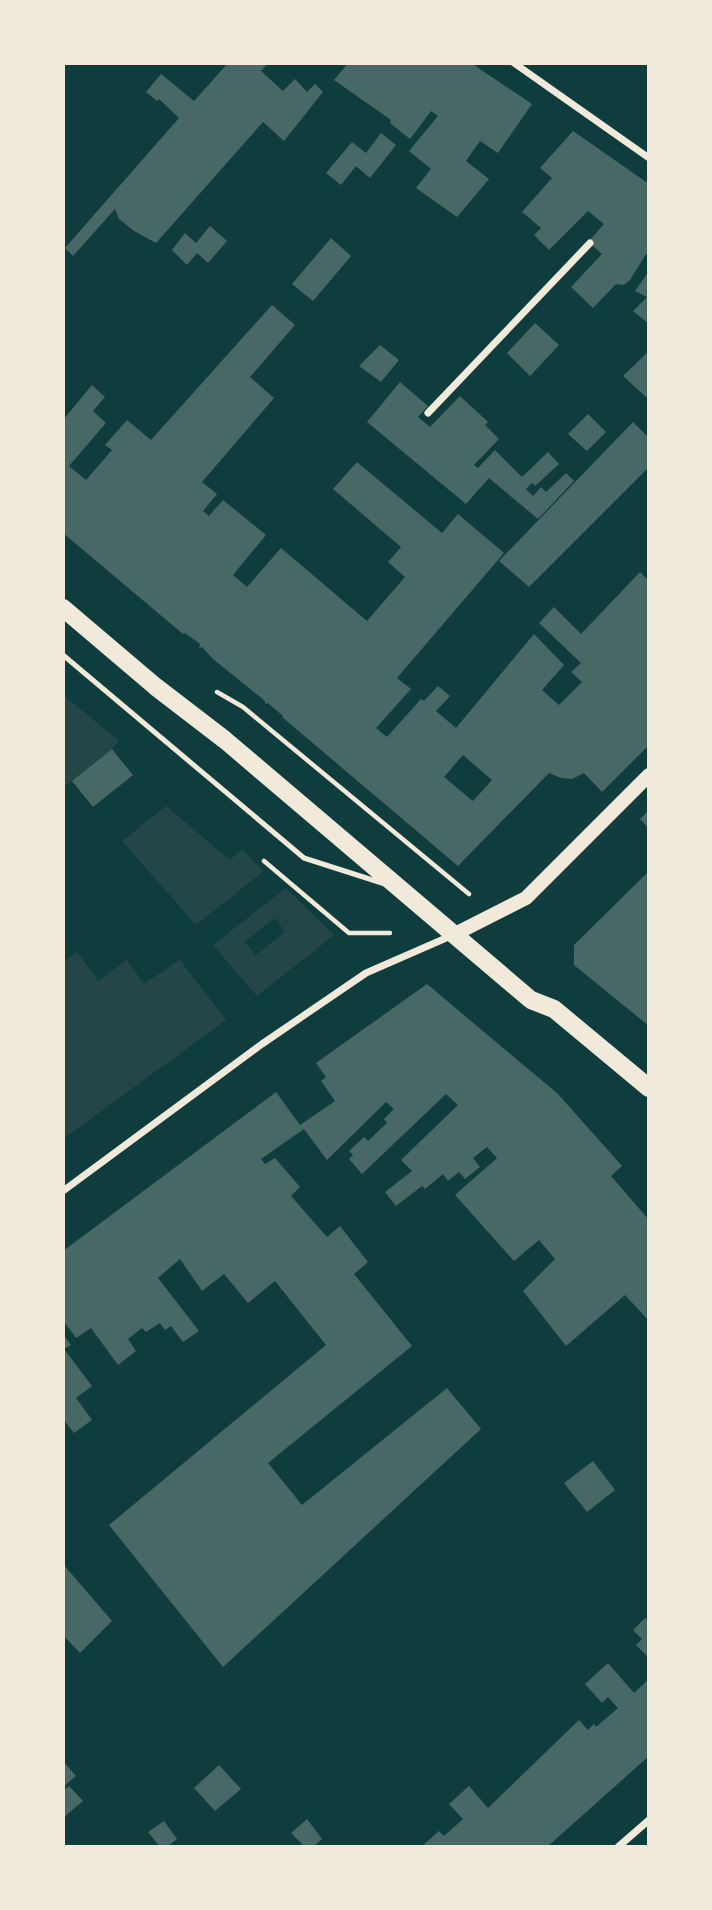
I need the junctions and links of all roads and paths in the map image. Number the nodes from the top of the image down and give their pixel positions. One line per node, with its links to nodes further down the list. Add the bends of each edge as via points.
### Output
1 (514, 63): 2 (street)
2 (649, 158)
3 (590, 243): 4 (street)
4 (428, 413)
5 (63, 608): 8 (main road)
6 (63, 655): 8 (lane, via 304,858)
7 (649, 775): 9 (main road, via 526,898)
8 (401, 889): 9 (main road)
9 (455, 934): 10 (main road, via 531,1000 554,1009); 11 (street, via 366,973)
10 (649, 1088)
11 (63, 1191)
12 (649, 1820): 13 (street)
13 (618, 1847)

